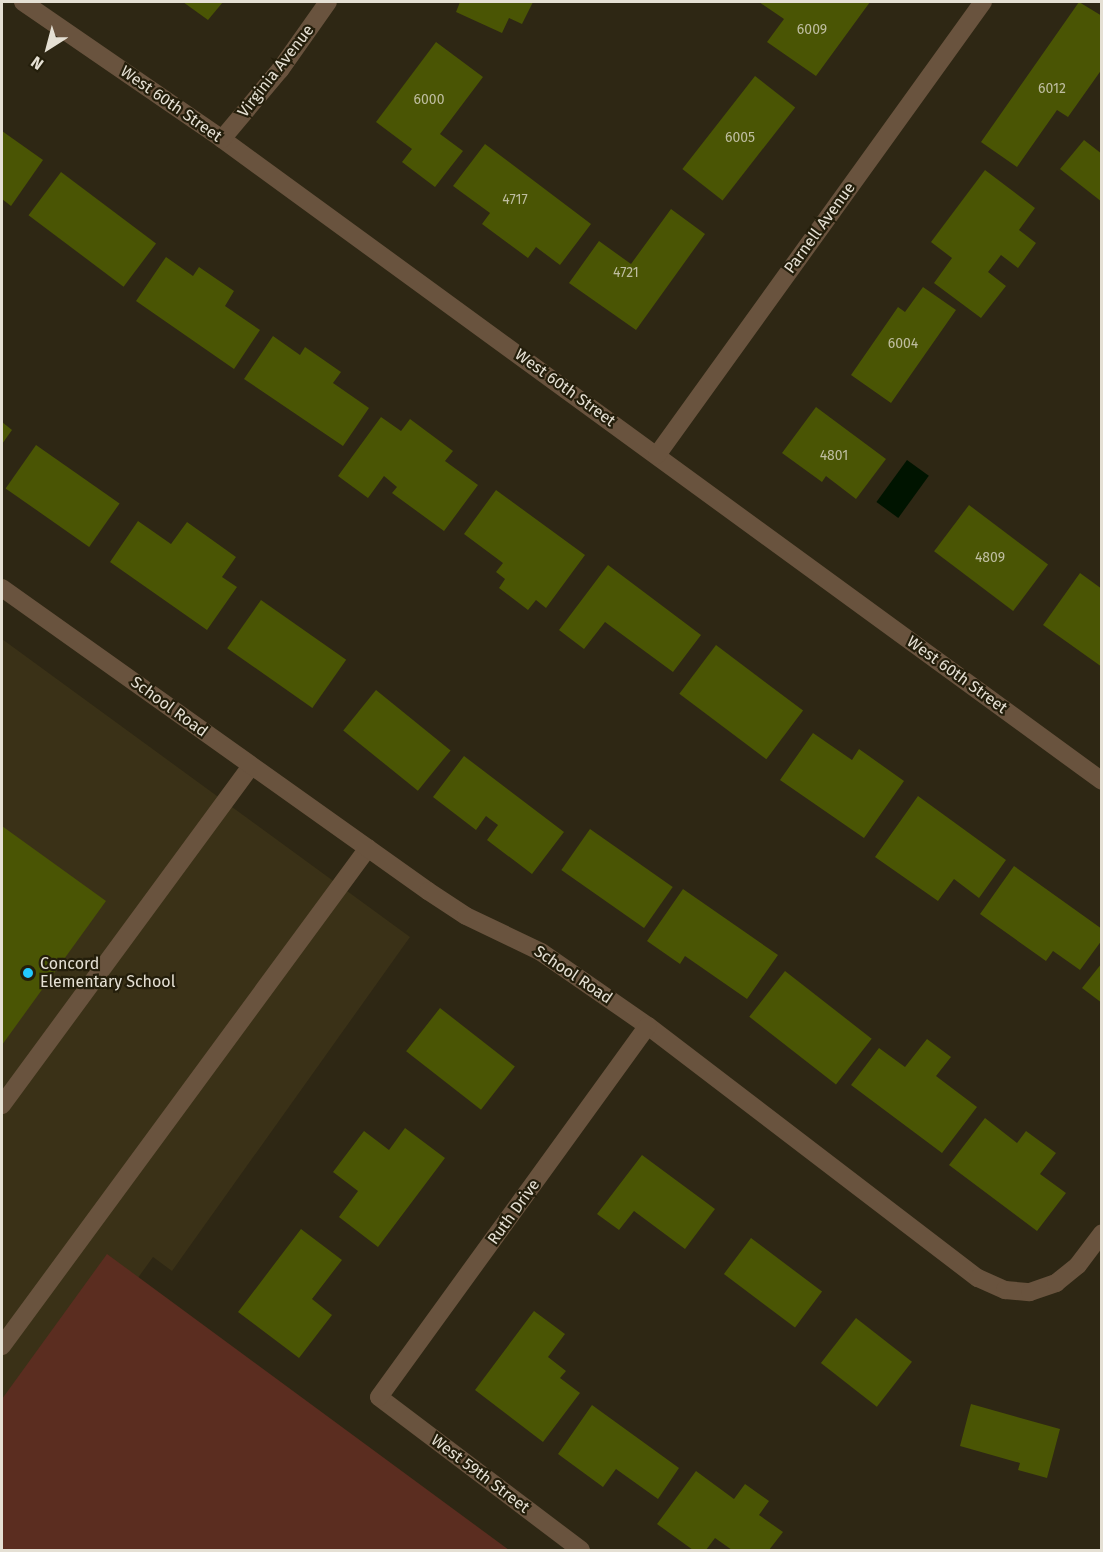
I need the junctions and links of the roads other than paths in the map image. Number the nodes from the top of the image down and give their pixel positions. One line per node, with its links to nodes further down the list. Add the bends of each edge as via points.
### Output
1 (23, 2): 4 (street, West 60th Street)
2 (328, 2): 4 (street, Virginia Avenue, via 280,70)
3 (983, 2): 5 (street, Parnell Avenue)
4 (222, 139): 5 (street, West 60th Street)
5 (657, 455): 8 (street, West 60th Street)
6 (2, 588): 7 (street, School Road)
7 (251, 766): 9 (street, School Road); 11 (street)
8 (1101, 781)
9 (368, 848): 10 (street, School Road, via 466,916 542,952); 13 (street)
10 (648, 1026): 12 (street, School Road, via 978,1278 1005,1290 1030,1292 1056,1283 1078,1265); 14 (street, Ruth Drive)
11 (2, 1105)
12 (1101, 1233)
13 (2, 1346)
14 (379, 1397): 15 (street, West 59th Street)
15 (581, 1551)

